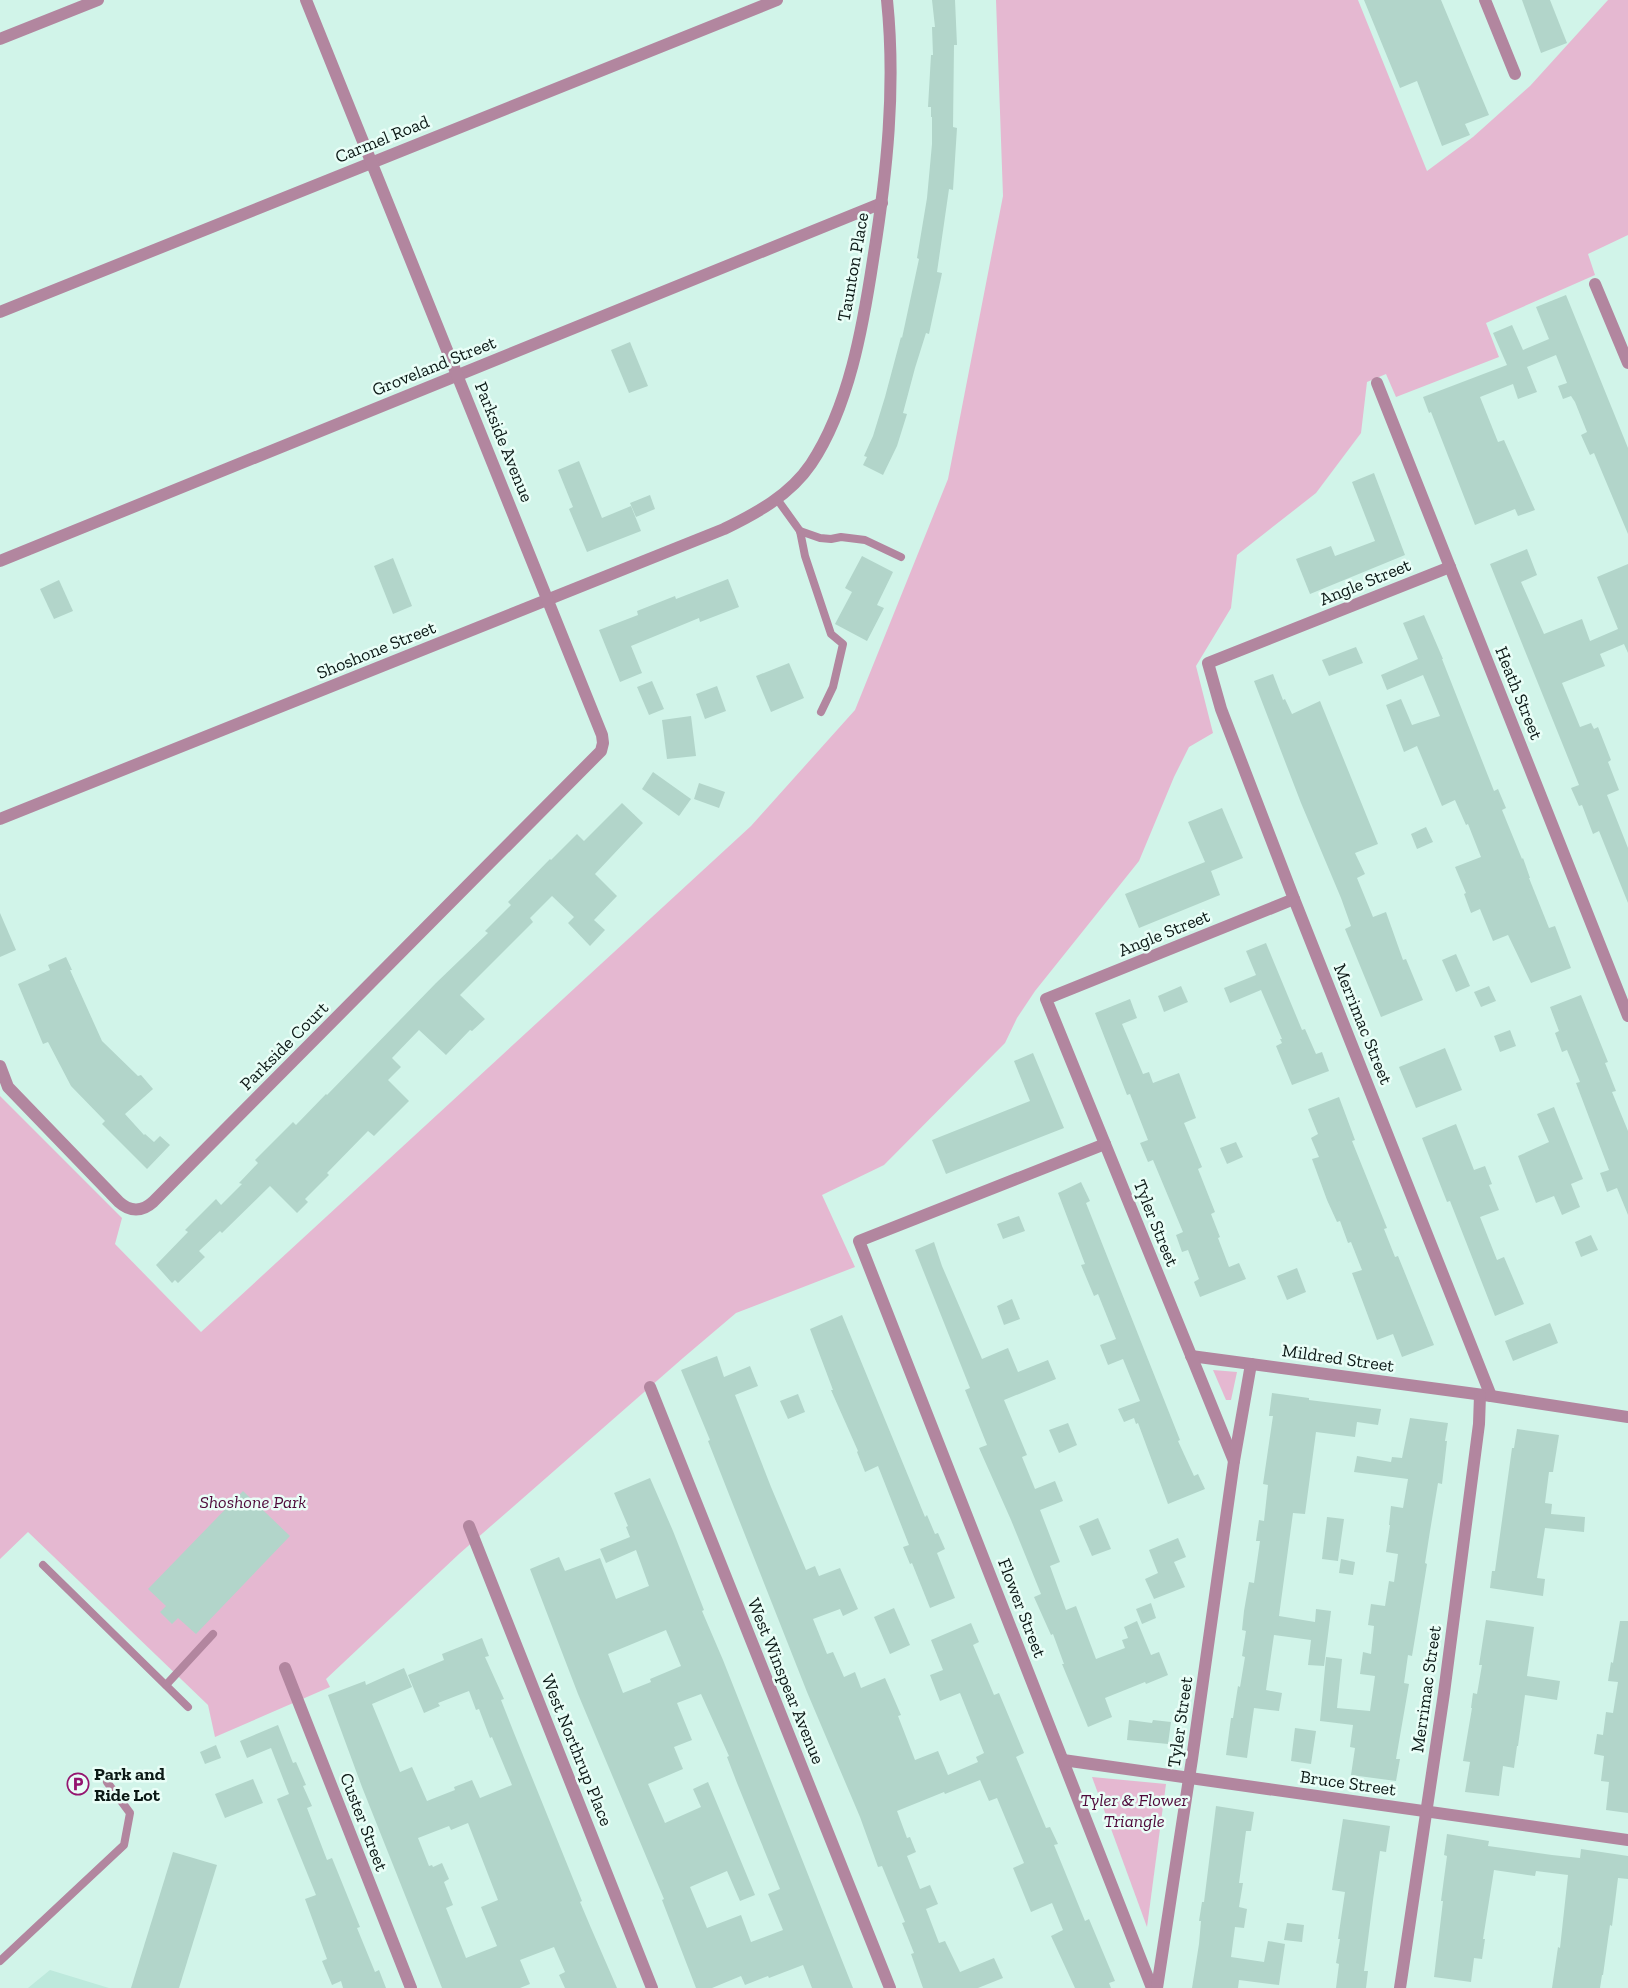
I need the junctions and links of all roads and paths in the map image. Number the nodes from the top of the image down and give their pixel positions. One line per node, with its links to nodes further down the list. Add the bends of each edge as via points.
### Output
1 (98, 0): 6 (street)
2 (306, 0): 8 (street, Parkside Avenue)
3 (777, 0): 8 (street, Carmel Road)
4 (887, 0): 9 (street, Taunton Place, via 891,73)
5 (1485, 0): 7 (street)
6 (0, 40)
7 (1515, 74)
8 (372, 162): 11 (street, Carmel Road); 13 (street, Parkside Avenue)
9 (882, 203): 13 (street, Groveland Street); 15 (street, Taunton Place, via 866,308 837,410 810,465)
10 (1595, 284): 12 (street)
11 (0, 312)
12 (1628, 363)
13 (458, 376): 19 (street, Groveland Street); 21 (street, Parkside Avenue)
14 (1377, 383): 20 (street, Heath Street)
15 (778, 499): 16 (street, Taunton Place); 17 (lane)
16 (762, 510): 21 (street, Shoshone Street, via 724,529)
17 (800, 531): 18 (lane, via 820,538 865,540); 23 (lane, via 825,619 831,634 843,644 834,687)
18 (900, 557)
19 (0, 561)
20 (1450, 567): 22 (street, Angle Street); 28 (street, Heath Street)
21 (548, 600): 24 (street, Parkside Avenue, via 602,735 601,751); 25 (street, Shoshone Street)
22 (1208, 663): 26 (street, Merrimac Street, via 1222,709)
23 (821, 712)
24 (594, 757): 29 (street, Parkside Court, via 435,920 144,1208 128,1209 119,1202 8,1087)
25 (0, 819)
26 (1294, 899): 27 (street, Angle Street); 34 (street, Merrimac Street)
27 (1046, 999): 30 (street, Tyler Street)
28 (1628, 1016)
29 (0, 1066)
30 (1105, 1144): 31 (street, Tyler Street); 43 (street, Flower Street, via 859,1241)
31 (1191, 1356): 32 (street, Mildred Street); 36 (street, Tyler Street)
32 (1251, 1364): 34 (street, Mildred Street); 36 (street, Tyler Street)
33 (650, 1387): 51 (street, West Winspear Avenue)
34 (1486, 1396): 35 (street, Mildred Street); 46 (street, Merrimac Street)
35 (1628, 1417)
36 (1234, 1461): 44 (street, Tyler Street)
37 (468, 1526): 50 (street, West Northrup Place)
38 (43, 1565): 41 (lane)
39 (213, 1634): 41 (lane)
40 (285, 1668): 49 (street, Custer Street)
41 (166, 1685): 42 (lane)
42 (188, 1707)
43 (1063, 1760): 44 (street, Bruce Street); 52 (street, Flower Street)
44 (1190, 1778): 46 (street, Bruce Street); 53 (street, Tyler Street)
45 (107, 1782): 48 (lane, via 130,1813 124,1845)
46 (1426, 1812): 47 (street, Bruce Street); 54 (street, Merrimac Street)
47 (1628, 1840)
48 (0, 1961)
49 (410, 1988)
50 (652, 1988)
51 (890, 1988)
52 (1152, 1988)
53 (1157, 1988)
54 (1400, 1988)

